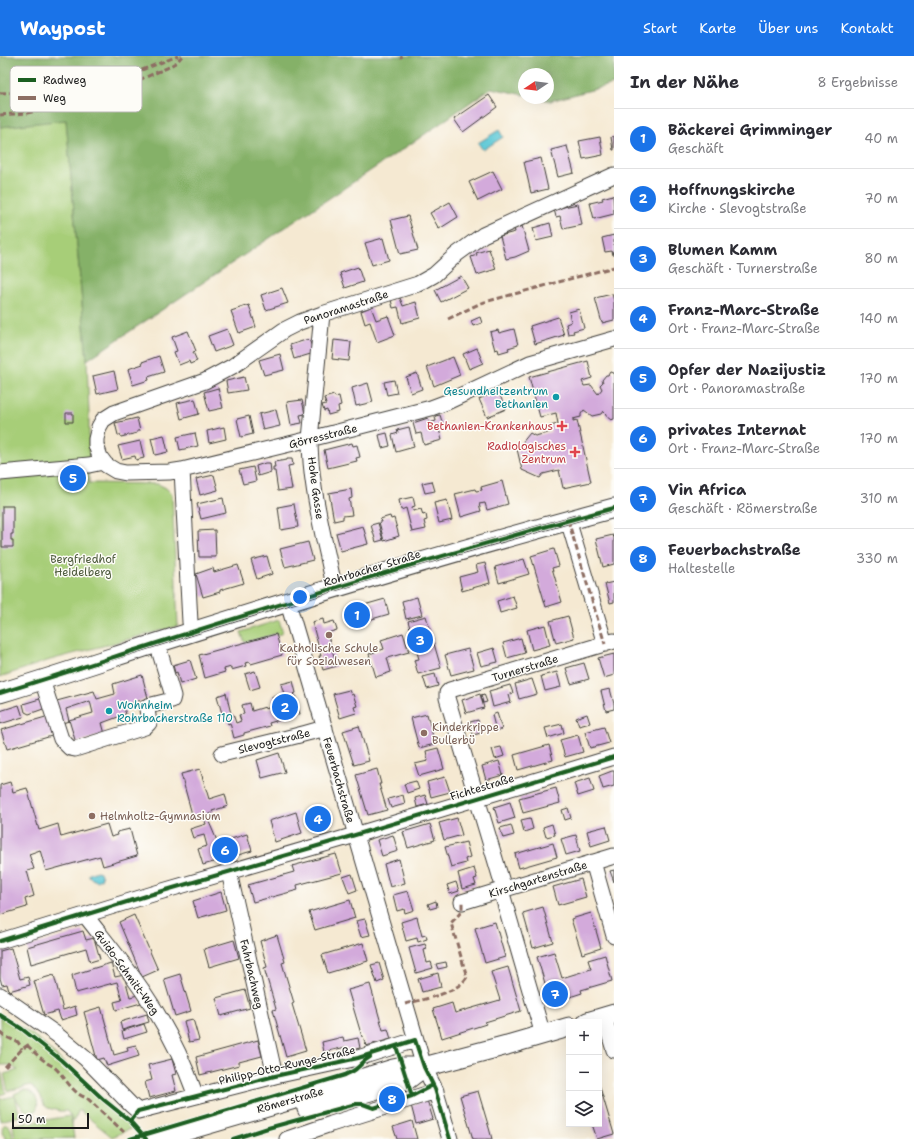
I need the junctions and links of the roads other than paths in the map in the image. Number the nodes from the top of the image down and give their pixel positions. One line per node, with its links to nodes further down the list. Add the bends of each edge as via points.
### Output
1 (614, 175): 2 (street, Panoramastraße, via 483,236 457,254 434,275 418,284)
2 (322, 314): 4 (street, Hohe Gasse); 5 (street, Panoramastraße, via 284,330 233,366 204,382 107,416 99,427 96,439)
3 (614, 339): 4 (street, Görresstraße, via 530,363 431,408)
4 (310, 439): 6 (street, Görresstraße); 10 (street, Hohe Gasse, via 312,479)
5 (103, 462): 6 (street, via 116,471 126,473); 7 (street)
6 (182, 470): 12 (street)
7 (0, 473)
8 (614, 508): 9 (main road, Rohrbacher Straße)
9 (568, 520): 10 (main road, Rohrbacher Straße); 13 (street, Turnerstraße)
10 (335, 589): 11 (main road, Rohrbacher Straße)
11 (288, 603): 12 (main road, Rohrbacher Straße); 17 (street, Feuerbachstraße)
12 (192, 632): 14 (main road, Rohrbacher Straße)
13 (609, 642): 20 (street, Turnerstraße, via 447,693)
14 (157, 643): 15 (main road, Rohrbacher Straße); 15 (street, via 173,696 172,700 146,708 149,723 145,727 75,749 70,748 61,739)
15 (42, 680): 16 (main road, Rohrbacher Straße)
16 (0, 692)
17 (325, 728): 18 (street, Slevogtstraße); 21 (street, Feuerbachstraße)
18 (222, 754)
19 (614, 757): 20 (street, Fichtestraße)
20 (478, 798): 21 (street, Fichtestraße); 25 (street)
21 (355, 835): 24 (street, Fichtestraße); 34 (street, Feuerbachstraße)
22 (614, 856): 23 (street, Kirschgartenstraße)
23 (593, 862): 25 (street, Kirschgartenstraße); 28 (street)
24 (229, 872): 27 (street, Fichtestraße); 37 (street, Fahrbachweg)
25 (503, 890): 26 (street, Kirschgartenstraße); 33 (street)
26 (462, 902)
27 (85, 915): 29 (street, Fichtestraße); 40 (street, Guido-Schmitt-Weg, via 161,1020 182,1060)
28 (614, 936)
29 (0, 941)
30 (0, 995): 40 (street, Philipp-Otto-Runge-Straße, via 56,1034 86,1059 138,1111)
31 (602, 1018): 35 (street)
32 (566, 1028): 33 (main road, Römerstraße)
33 (543, 1035): 36 (main road, Römerstraße)
34 (415, 1040): 36 (street, Feuerbachstraße); 37 (street, Philipp-Otto-Runge-Straße, via 358,1058)
35 (614, 1050)
36 (424, 1067): 38 (main road, Römerstraße, via 407,1080); 39 (street, Feuerbachstraße); 42 (main road, Römerstraße, via 393,1069)
37 (275, 1076): 40 (street, Philipp-Otto-Runge-Straße)
38 (380, 1088): 41 (street); 43 (main road, Römerstraße)
39 (436, 1091): 41 (street); 45 (street, Feuerbachstraße)
40 (196, 1096)
41 (386, 1107): 44 (street)
42 (157, 1139)
43 (196, 1139)
44 (287, 1139)
45 (450, 1139)

